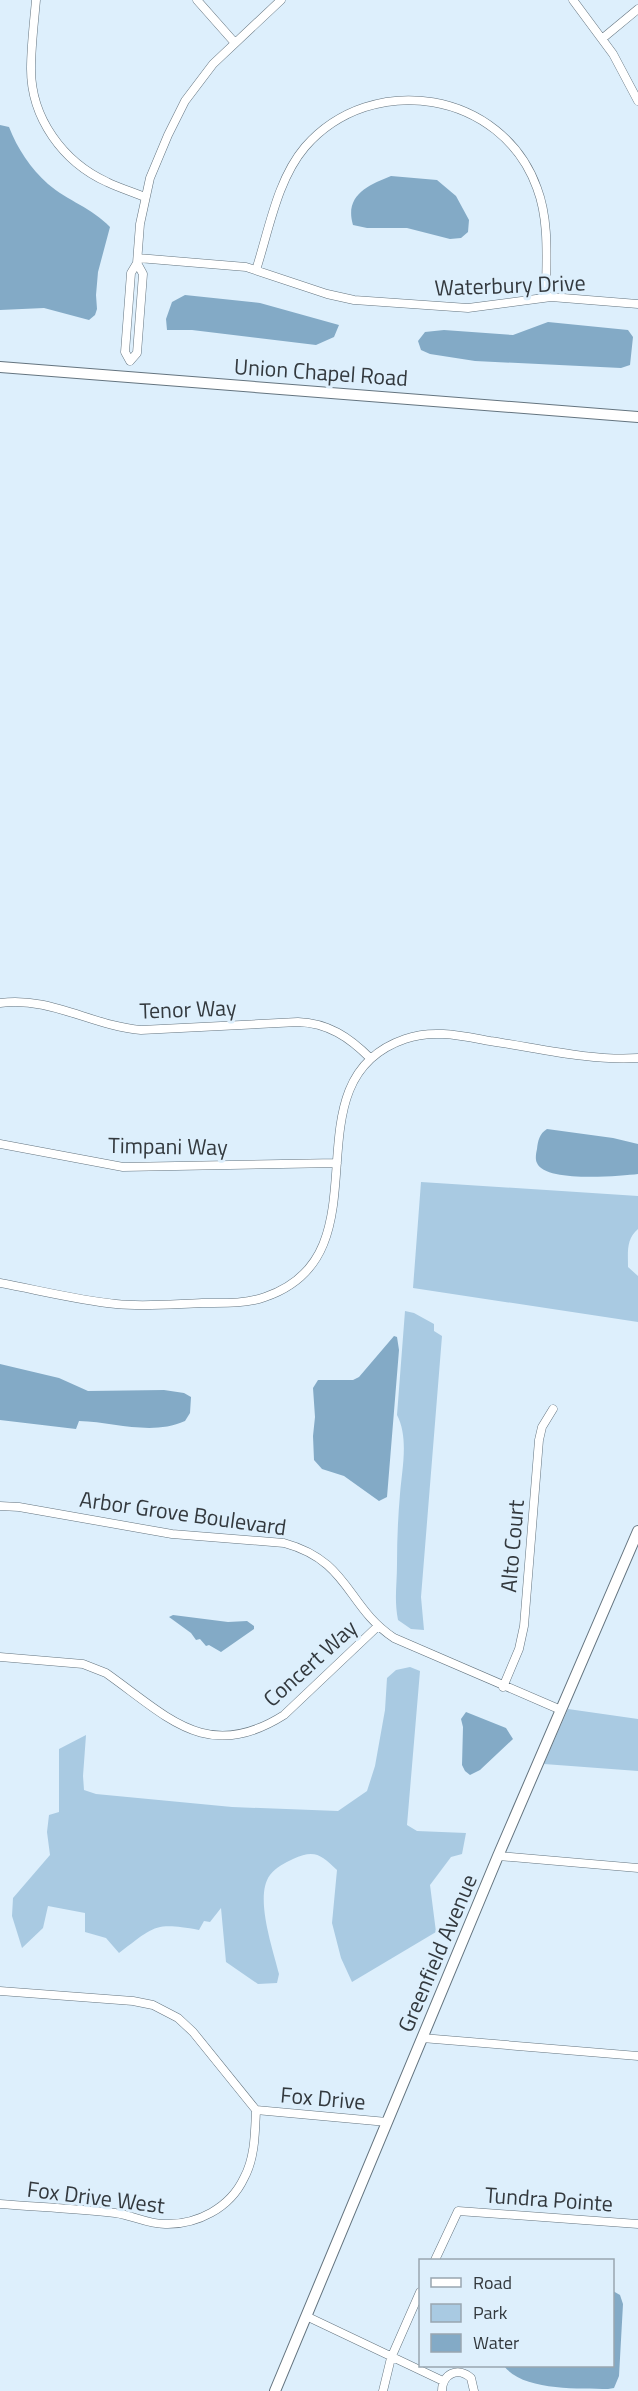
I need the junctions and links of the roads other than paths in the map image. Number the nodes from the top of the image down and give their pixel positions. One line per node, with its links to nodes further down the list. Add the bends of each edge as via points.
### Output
1 (36, 0): 9 (street, via 32,81 49,132 74,162 106,182)
2 (197, 0): 7 (street)
3 (281, 0): 7 (street)
4 (573, 0): 6 (street)
5 (638, 9): 6 (street)
6 (603, 38): 8 (street)
7 (235, 43): 9 (street, via 185,101 150,178)
8 (638, 101)
9 (146, 197): 10 (street)
10 (137, 260): 11 (street, Waterbury Drive); 14 (street, via 131,273 124,352); 14 (street, via 143,274 137,353)
11 (256, 270): 12 (street, Waterbury Drive, via 354,300 468,308); 12 (street, via 294,162 321,132 339,119 383,101 426,100 477,118 498,132 524,162 542,205)
12 (546, 297): 13 (street, Waterbury Drive)
13 (638, 304)
14 (130, 361): 16 (street)
15 (0, 367): 16 (main road, Union Chapel Road)
16 (129, 377): 17 (main road, Union Chapel Road)
17 (638, 417)
18 (0, 1003): 19 (street, Tenor Way, via 39,1003 141,1030 315,1024 349,1039)
19 (370, 1058): 20 (street, via 405,1039 438,1034 606,1058); 22 (street, via 345,1100)
20 (638, 1058)
21 (0, 1144): 22 (street, Timpani Way, via 123,1167)
22 (337, 1163): 23 (street, via 334,1209 320,1253 296,1281 264,1298 125,1305)
23 (0, 1283)
24 (553, 1409): 29 (street, Alto Court, via 539,1440 522,1639)
25 (0, 1506): 27 (street, Arbor Grove Boulevard, via 164,1533 299,1547 328,1564)
26 (638, 1531): 30 (main road, Greenfield Avenue)
27 (378, 1626): 28 (street, Concert Way, via 284,1715 237,1735 204,1734 174,1723 96,1668); 29 (street, Arbor Grove Boulevard, via 405,1645)
28 (0, 1657)
29 (503, 1686): 30 (street, Arbor Grove Boulevard)
30 (561, 1710): 31 (main road, Greenfield Avenue)
31 (498, 1856): 32 (street); 34 (main road, Greenfield Avenue)
32 (638, 1868)
33 (0, 1991): 36 (street, via 153,2005 178,2018 193,2032)
34 (423, 2038): 35 (street); 37 (main road, Greenfield Avenue)
35 (638, 2056)
36 (256, 2110): 37 (street, Fox Drive); 38 (street, Fox Drive West, via 254,2142 245,2177 217,2210 195,2220 162,2224 118,2213)
37 (387, 2122): 42 (main road, Greenfield Avenue)
38 (0, 2205)
39 (638, 2224): 40 (street, Tundra Pointe, via 458,2211)
40 (435, 2259)
41 (419, 2294): 43 (street)
42 (306, 2316): 43 (street); 45 (main road, Greenfield Avenue)
43 (391, 2358): 44 (street); 46 (street)
44 (443, 2381): 47 (street); 48 (street, via 451,2373 462,2372 471,2378)
45 (275, 2391)
46 (383, 2391)
47 (442, 2391)
48 (474, 2391)

